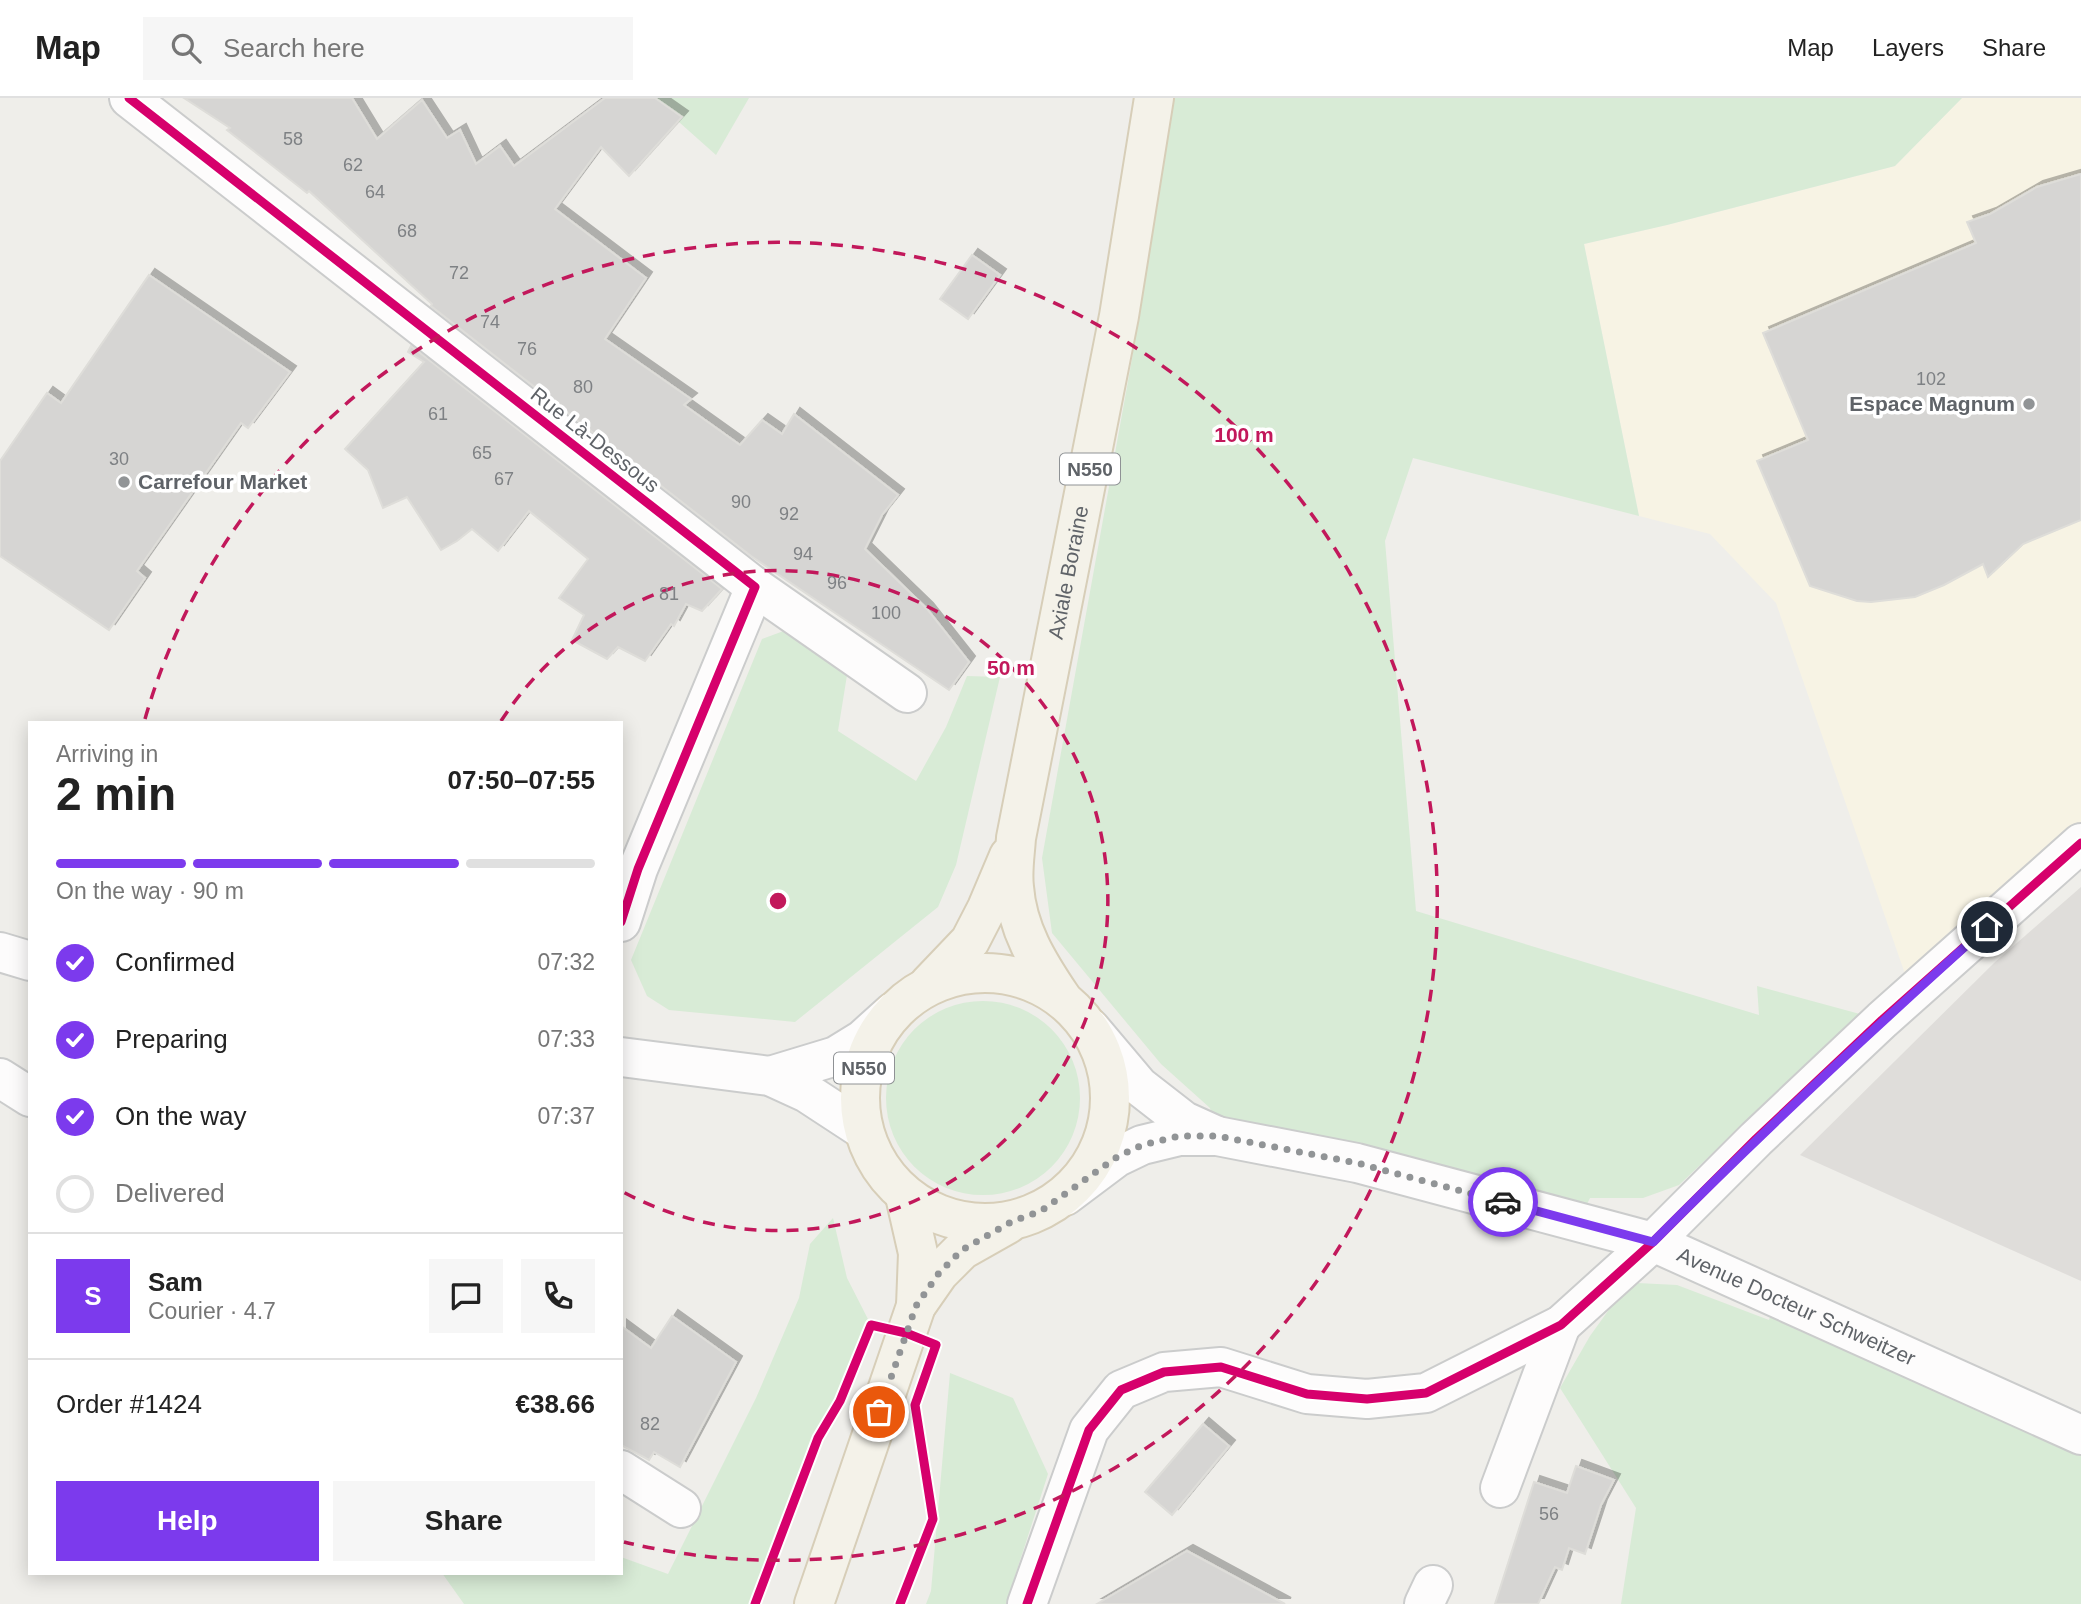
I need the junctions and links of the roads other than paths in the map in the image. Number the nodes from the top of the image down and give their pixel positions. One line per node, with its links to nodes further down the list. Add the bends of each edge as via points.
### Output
1 (129, 98): 3 (street, Rue Là-Dessous)
2 (1154, 98): 5 (main road, Axiale Boraine / N550, via 1119,316)
3 (755, 587): 4 (street, Rue Là-Dessous); 7 (street, via 638,869)
4 (907, 693)
5 (1016, 838): 10 (main road, N550, via 970,941); 11 (main road, Axiale Boraine / N550, via 1013,886 1018,915 1034,957)
6 (2081, 843): 23 (street, via 1863,1038)
7 (623, 916)
8 (0, 953): 9 (street)
9 (28, 960)
10 (927, 985): 11 (main road, Axiale Boraine / N550, via 960,974 995,972 1030,980); 12 (main road, Axiale Boraine / N550)
11 (1060, 997): 13 (main road, Axiale Boraine / N550)
12 (892, 1012): 15 (street, via 836,1056); 18 (main road, Axiale Boraine / N550, via 870,1047 859,1088)
13 (1090, 1028): 19 (street, via 1160,1104); 21 (main road, Axiale Boraine / N550, via 1106,1062 1111,1098 1105,1135 1090,1168)
14 (623, 1057): 15 (street)
15 (770, 1076): 18 (street, via 807,1093)
16 (0, 1079): 17 (street)
17 (28, 1096)
18 (862, 1129): 20 (main road, Axiale Boraine / N550, via 880,1168)
19 (1217, 1136): 21 (street, via 1179,1136 1142,1145 1117,1157); 23 (street, Avenue Docteur Schweitzer, via 1357,1163)
20 (905, 1196): 22 (main road, Axiale Boraine / N550, via 938,1215 975,1224); 24 (main road, Axiale Boraine / N550, via 918,1253)
21 (1065, 1196): 22 (main road, Axiale Boraine / N550)
22 (1013, 1221): 24 (main road, Axiale Boraine / N550, via 962,1250)
23 (1653, 1242): 25 (street); 26 (street, Avenue Docteur Schweitzer)
24 (916, 1306): 30 (main road, Axiale Boraine / N550)
25 (1562, 1325): 28 (street); 31 (street, via 1426,1393 1367,1399 1307,1394 1221,1367 1164,1372 1121,1390 1089,1430)
26 (2081, 1435)
27 (623, 1471): 29 (street)
28 (1500, 1488)
29 (681, 1508)
30 (814, 1604)
31 (1027, 1604)

